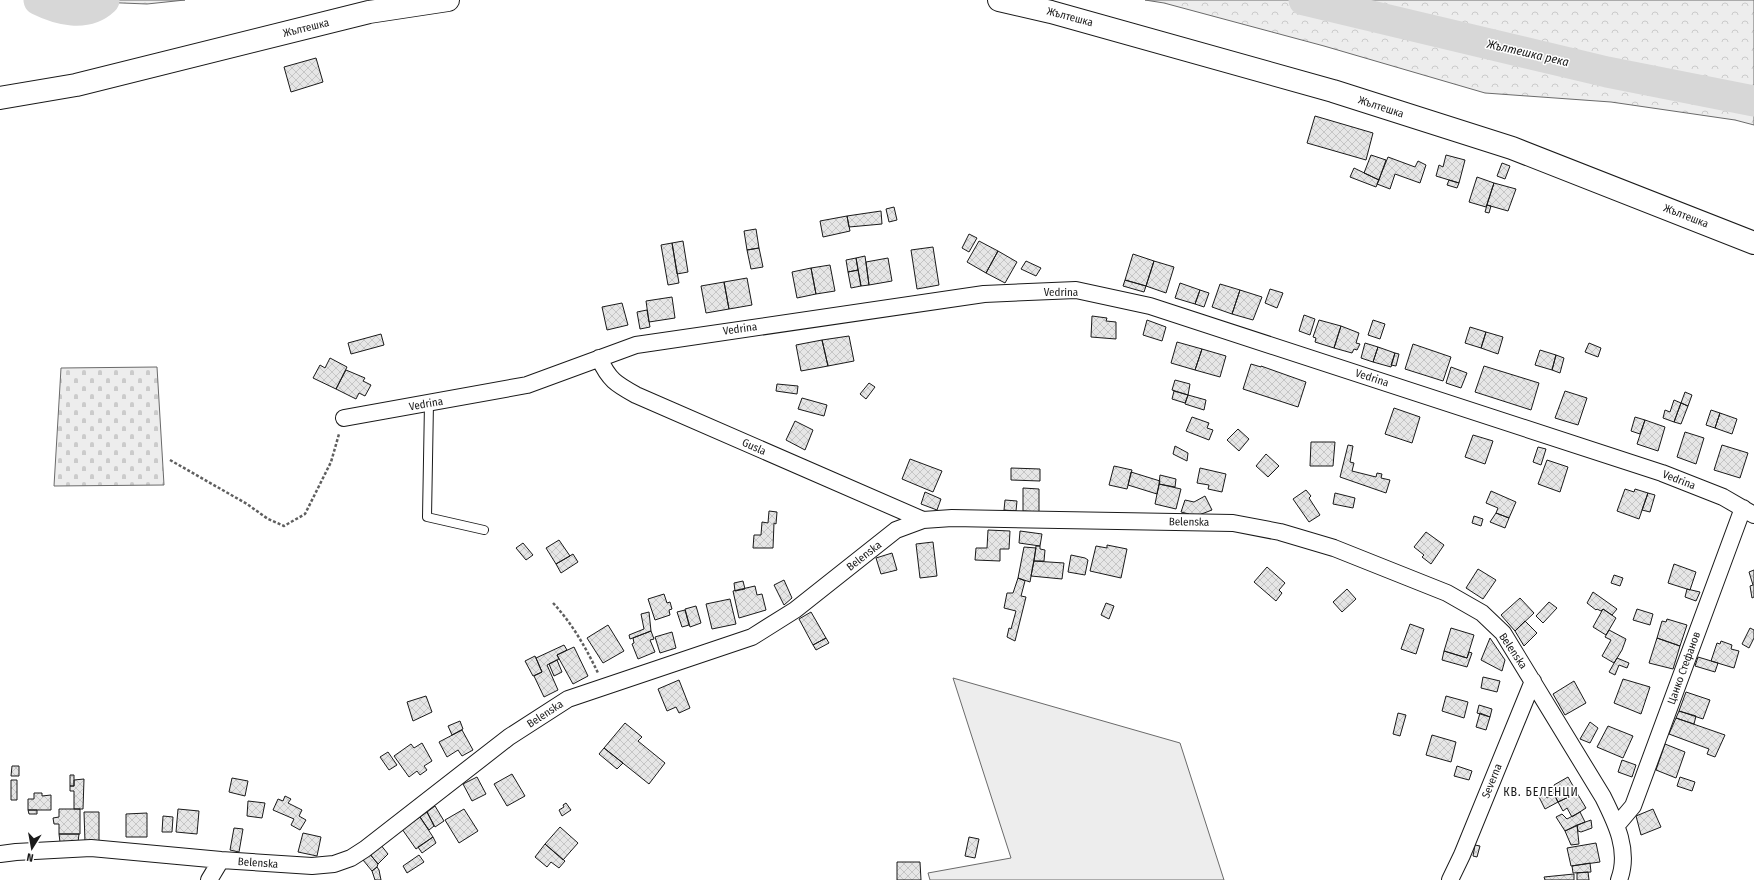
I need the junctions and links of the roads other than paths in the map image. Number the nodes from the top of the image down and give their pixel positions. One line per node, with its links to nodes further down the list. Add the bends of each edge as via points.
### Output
1 (448, 0): 3 (main road, Жълтешка, via 369,12 76,86)
2 (999, 0): 4 (main road, Жълтешка, via 1051,12 1333,91 1512,148)
3 (0, 98)
4 (1754, 243)
5 (599, 358): 6 (street, Vedrina, via 528,385); 8 (street, Vedrina, via 636,344 976,295 1076,290 1150,306 1371,377 1662,473 1723,497); 9 (street, Gusla, via 614,383 636,396)
6 (429, 403): 7 (street, Vedrina); 10 (lane, via 427,517)
7 (344, 418)
8 (1749, 511): 12 (street, Цанко Стефанов, via 1633,806)
9 (923, 520): 11 (street, Belenska, via 952,518 1233,523 1280,532 1334,548 1447,593 1482,613 1503,633); 14 (street, Belenska, via 896,530 795,610 752,637 568,699 509,737 351,858 334,864 312,866)
10 (484, 530)
11 (1533, 681): 12 (street, Belenska, via 1603,797); 16 (street, Severna)
12 (1617, 825): 17 (street, Belenska, via 1624,856)
13 (0, 854): 14 (street, Belenska, via 91,848)
14 (221, 860): 15 (street)
15 (209, 880)
16 (1450, 880)
17 (1619, 880)

